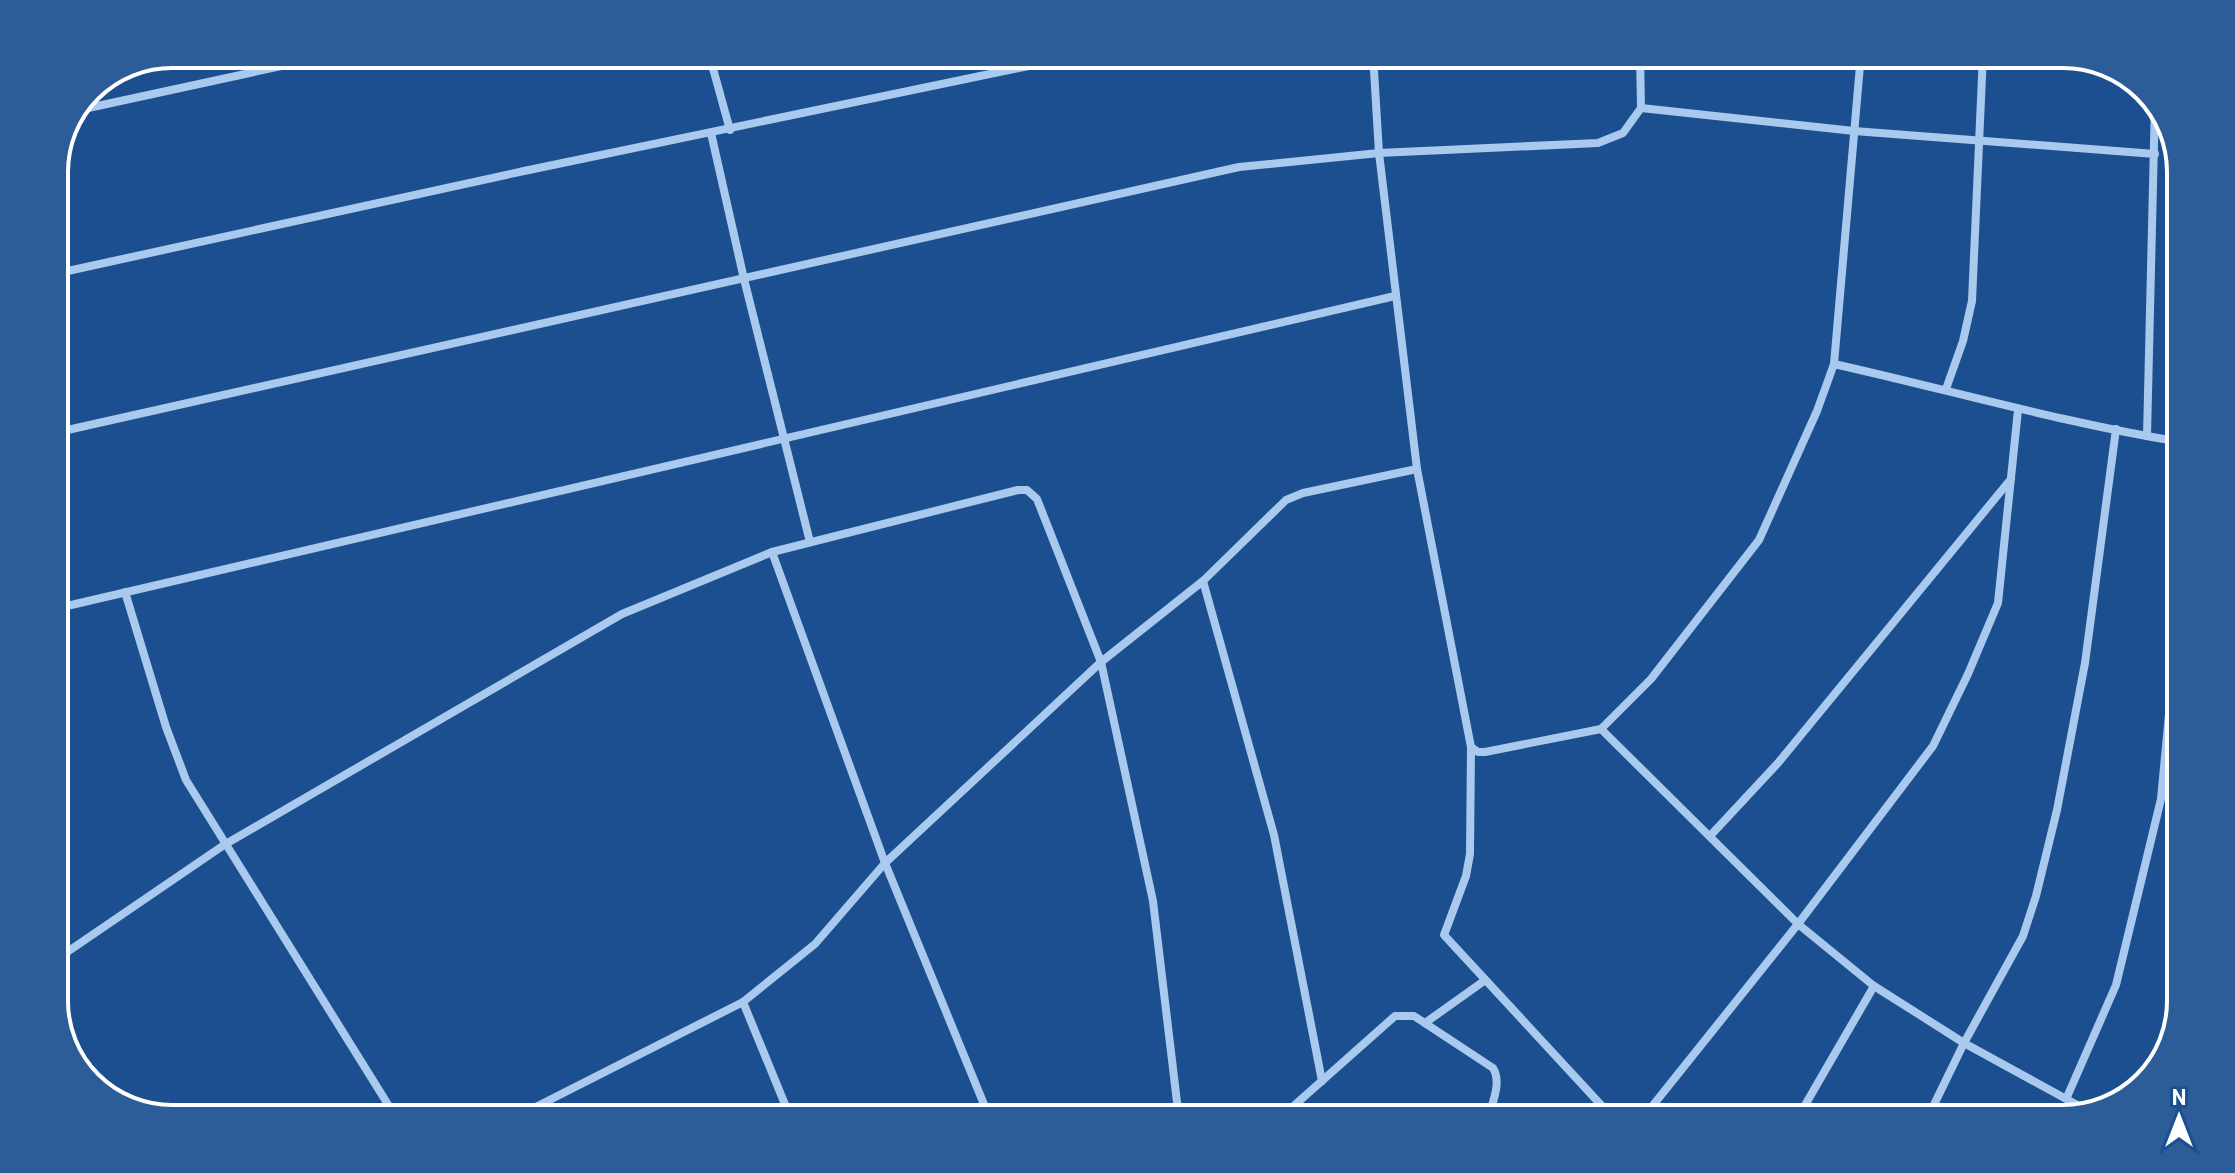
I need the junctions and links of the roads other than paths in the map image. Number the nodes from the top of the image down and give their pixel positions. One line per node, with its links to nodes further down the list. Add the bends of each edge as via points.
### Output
1 (272, 68): 8 (street)
2 (713, 68): 11 (street)
3 (1020, 68): 11 (street)
4 (1374, 68): 15 (street)
5 (1640, 68): 9 (street)
6 (1860, 68): 12 (street)
7 (1982, 68): 14 (street)
8 (90, 108)
9 (1641, 108): 12 (street); 15 (street, via 1623,133 1598,143)
10 (2155, 124): 16 (street)
11 (730, 130): 13 (street)
12 (1854, 131): 14 (street); 20 (street)
13 (711, 133): 17 (street); 18 (street)
14 (1978, 139): 16 (street); 21 (street, via 1972,301)
15 (1379, 153): 18 (street, via 1239,167); 19 (street)
16 (2155, 154): 25 (street)
17 (68, 271)
18 (744, 279): 24 (street); 26 (street)
19 (1395, 296): 26 (street); 28 (street)
20 (1834, 364): 21 (street); 36 (street, via 1759,540 1651,679)
21 (1946, 389): 22 (street)
22 (2018, 410): 23 (street); 29 (street)
23 (2116, 429): 25 (street); 48 (street, via 2085,663 2036,896 2023,936)
24 (68, 430)
25 (2147, 436): 27 (street)
26 (783, 439): 30 (street); 33 (street)
27 (2167, 440)
28 (1417, 469): 32 (street, via 1286,500); 38 (street)
29 (2011, 479): 39 (street, via 1778,763); 42 (street, via 1998,603 1968,674 1933,746)
30 (810, 542): 31 (street); 35 (street, via 1027,490 1037,499)
31 (772, 552): 40 (street, via 622,614); 41 (street)
32 (1203, 581): 35 (street); 49 (street, via 1274,835)
33 (125, 592): 34 (street); 40 (street, via 174,750)
34 (68, 606)
35 (1101, 662): 41 (street); 56 (street, via 1153,901)
36 (1601, 729): 38 (street, via 1485,752); 39 (street)
37 (2167, 735): 50 (street, via 2161,799 2116,985)
38 (1471, 747): 44 (street, via 1470,854 1444,933)
39 (1710, 836): 42 (street)
40 (224, 845): 43 (street); 52 (street)
41 (885, 863): 46 (street, via 815,944); 55 (street)
42 (1798, 924): 45 (street); 60 (street)
43 (68, 951)
44 (1484, 981): 47 (street); 59 (street)
45 (1874, 986): 48 (street); 61 (street)
46 (743, 1002): 53 (street); 54 (street)
47 (1425, 1023): 49 (street, via 1408,1014 1395,1016); 58 (street, via 1493,1068 1497,1082)
48 (1964, 1043): 50 (street); 62 (street)
49 (1322, 1081): 57 (street)
50 (2067, 1097): 51 (street)
51 (2078, 1104)
52 (388, 1105)
53 (541, 1105)
54 (785, 1105)
55 (984, 1105)
56 (1177, 1105)
57 (1295, 1105)
58 (1491, 1105)
59 (1601, 1105)
60 (1653, 1105)
61 (1805, 1105)
62 (1934, 1105)

